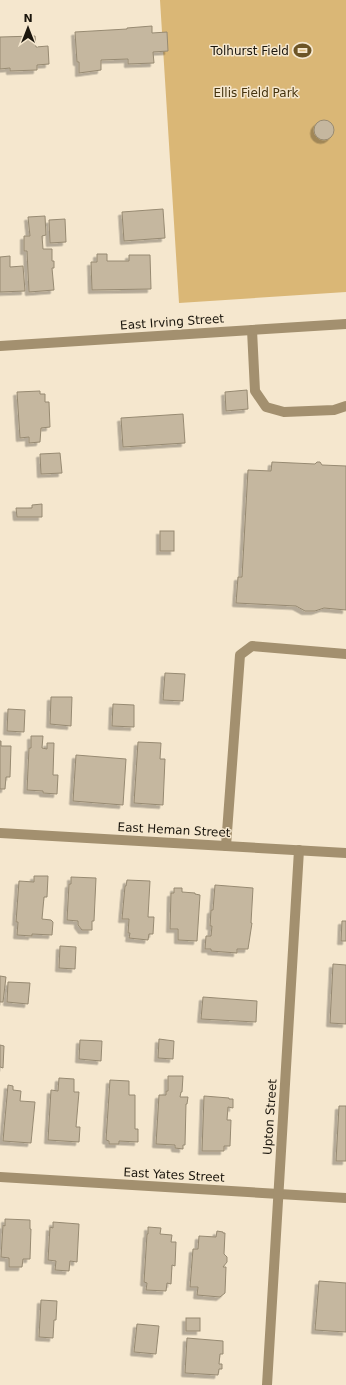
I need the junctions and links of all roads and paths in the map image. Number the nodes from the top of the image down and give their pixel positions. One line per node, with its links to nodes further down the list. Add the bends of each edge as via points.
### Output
1 (346, 324): 2 (street, East Irving Street)
2 (252, 330): 3 (street, East Irving Street); 4 (street, via 255,391 266,407 284,412 334,410)
3 (0, 346)
4 (346, 406)
5 (346, 654): 7 (street, via 252,646 240,655)
6 (0, 833): 7 (street, East Heman Street)
7 (226, 846): 8 (street, East Heman Street)
8 (299, 850): 9 (street, East Heman Street); 11 (street, Upton Street)
9 (346, 853)
10 (0, 1177): 11 (street, East Yates Street)
11 (278, 1194): 12 (street, East Yates Street); 13 (street, Upton Street)
12 (346, 1198)
13 (267, 1385)

